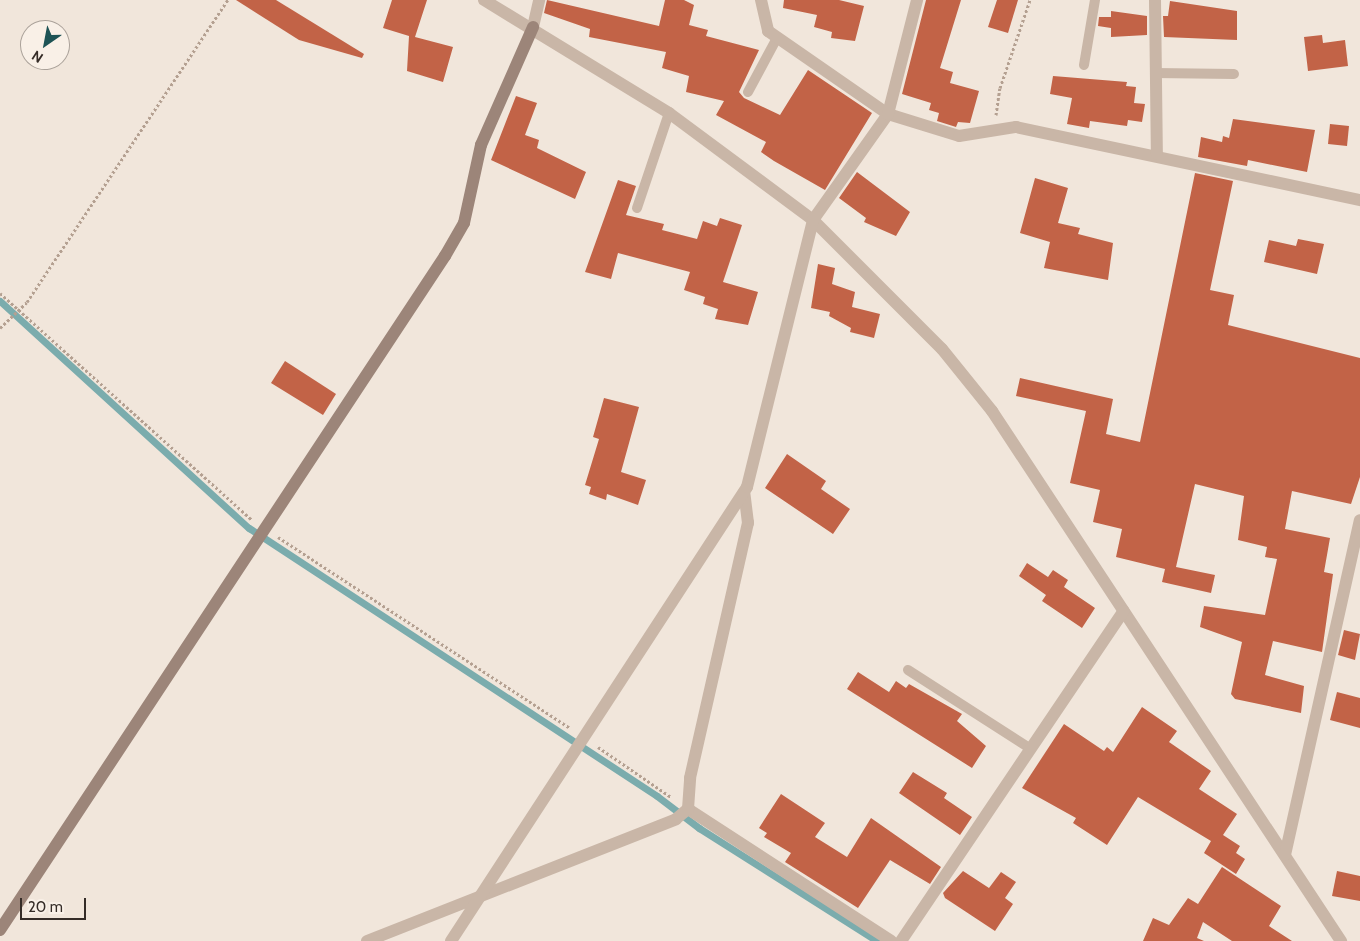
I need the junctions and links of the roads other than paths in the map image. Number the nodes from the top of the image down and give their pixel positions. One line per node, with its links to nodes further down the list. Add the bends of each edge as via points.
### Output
1 (484, 0): 7 (street)
2 (539, 0): 7 (street)
3 (761, 0): 8 (street, via 768,31)
4 (917, 0): 14 (street)
5 (1094, 0): 9 (lane)
6 (1155, 0): 10 (street)
7 (533, 27): 13 (street); 27 (street, via 481,145 464,223)
8 (776, 38): 12 (lane); 14 (street)
9 (1084, 65)
10 (1155, 73): 11 (lane); 15 (street)
11 (1234, 74)
12 (748, 92)
13 (669, 113): 17 (lane); 18 (street)
14 (888, 114): 15 (street, via 959,136 1016,127); 18 (street)
15 (1157, 154): 16 (street)
16 (1360, 200)
17 (637, 208)
18 (814, 220): 19 (street, via 758,455); 21 (street, via 966,378)
19 (744, 492): 24 (street, via 748,523 690,778); 26 (street)
20 (1360, 520): 25 (street)
21 (1124, 611): 23 (street); 25 (street)
22 (908, 670): 23 (lane)
23 (1031, 749): 31 (street)
24 (688, 809): 26 (street, via 676,820); 30 (street)
25 (1285, 855): 32 (street)
26 (480, 897): 28 (street); 29 (street)
27 (0, 930)
28 (367, 941)
29 (452, 941)
30 (891, 941)
31 (901, 941)
32 (1341, 941)

